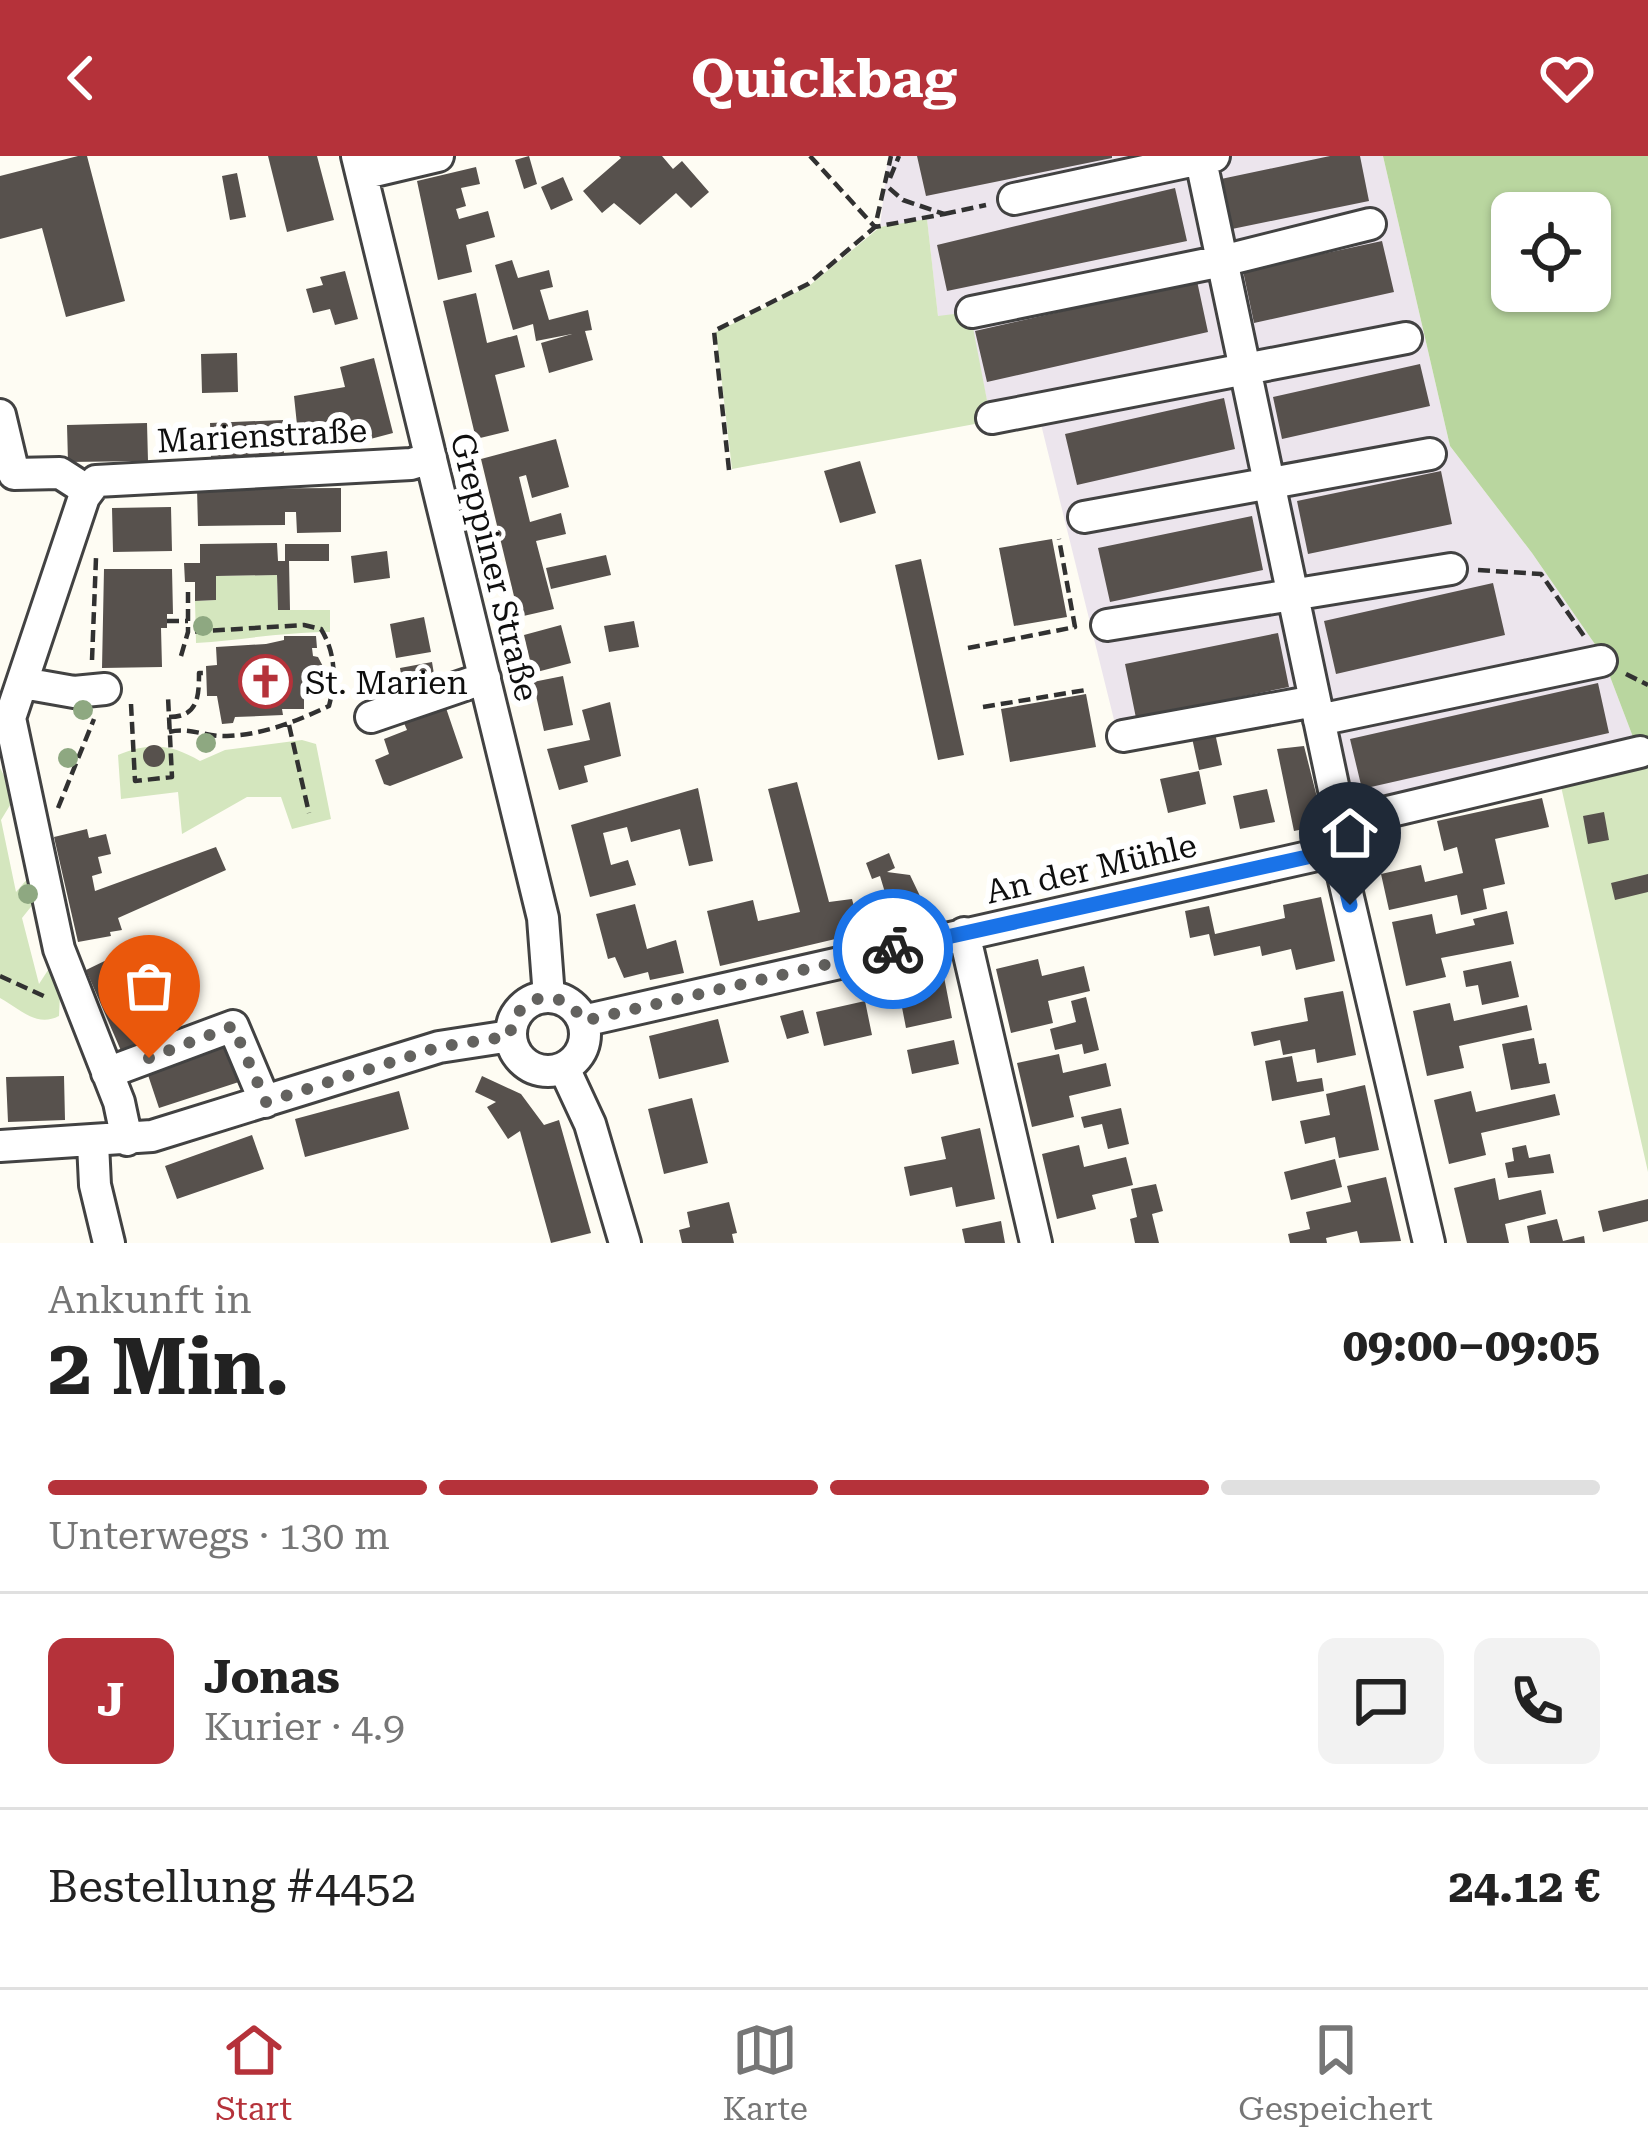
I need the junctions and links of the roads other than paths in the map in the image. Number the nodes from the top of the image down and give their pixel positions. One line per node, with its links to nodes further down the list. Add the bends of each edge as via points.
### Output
1 (438, 156): 3 (street)
2 (1205, 157): 4 (street); 6 (street)
3 (359, 165): 13 (street, Greppiner Straße)
4 (1014, 199)
5 (1370, 224): 6 (street)
6 (1222, 261): 7 (street); 9 (street)
7 (972, 312)
8 (1406, 338): 9 (street)
9 (1245, 369): 11 (street); 15 (street)
10 (0, 415): 14 (street, via 14,474 60,473)
11 (992, 418)
12 (1430, 454): 15 (street)
13 (431, 458): 14 (street, Marienstraße); 21 (street, Greppiner Straße)
14 (92, 486): 22 (street)
15 (1269, 486): 16 (street); 18 (street)
16 (1084, 517)
17 (1451, 568): 18 (street)
18 (1293, 596): 19 (street); 24 (street)
19 (1107, 625)
20 (1601, 662): 24 (street)
21 (484, 678): 25 (street); 32 (street, Greppiner Straße, via 543,918)
22 (23, 683): 23 (street); 26 (street)
23 (110, 692)
24 (1317, 711): 27 (street); 29 (street)
25 (371, 717)
26 (5, 722): 36 (street, via 59,949)
27 (1123, 736)
28 (1640, 752): 29 (street)
29 (1341, 823): 30 (street)
30 (1334, 856): 31 (street, An der Mühle); 44 (street)
31 (964, 933): 33 (street, An der Mühle); 43 (street)
32 (548, 997): 33 (street, via 567,1002); 34 (street, via 520,1008)
33 (583, 1021): 35 (street, via 583,1048)
34 (510, 1036): 35 (street, via 529,1066); 37 (street, via 439,1047)
35 (564, 1068): 42 (street, via 590,1124)
36 (107, 1073): 37 (street, via 233,1026); 38 (street)
37 (266, 1102): 38 (street)
38 (127, 1140): 39 (street)
39 (93, 1143): 40 (street); 41 (street)
40 (0, 1146)
41 (109, 1243)
42 (625, 1243)
43 (1036, 1243)
44 (1430, 1243)

